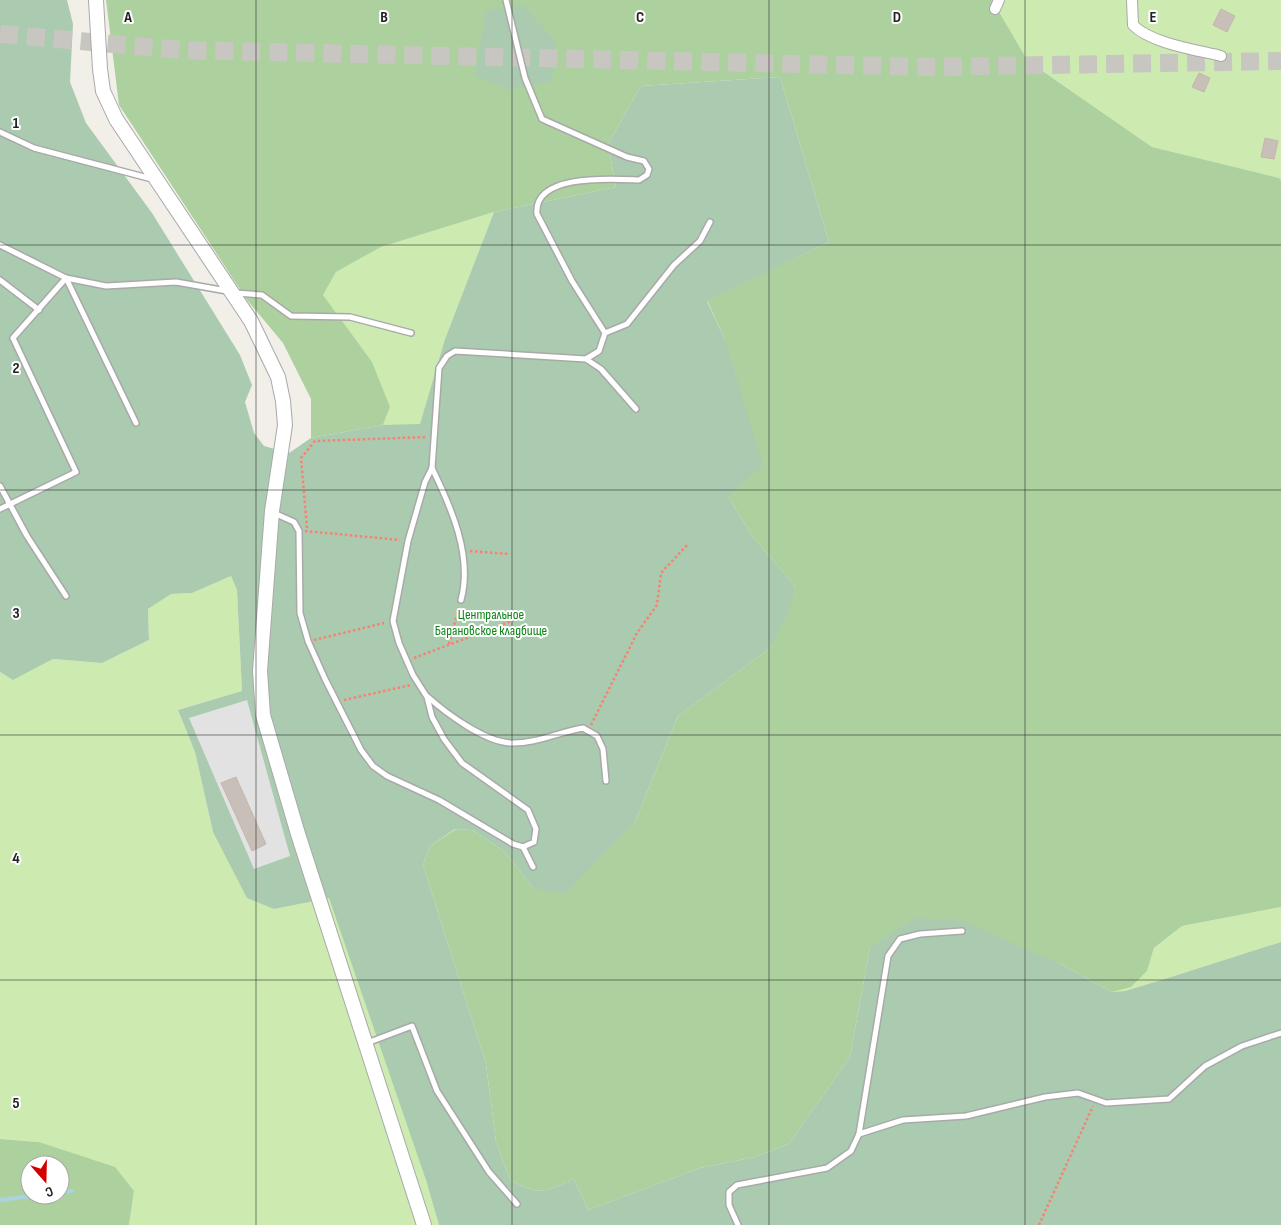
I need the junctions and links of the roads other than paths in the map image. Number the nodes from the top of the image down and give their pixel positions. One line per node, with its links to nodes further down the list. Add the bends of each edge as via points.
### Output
1 (96, 0): 6 (street, via 104,91 116,119)
2 (506, 0): 14 (lane, via 525,78 542,119 627,157 644,161 649,168 647,175 639,180 573,181 552,188 542,194 536,207 536,214 572,281)
3 (1132, 0): 4 (street, via 1133,25 1137,29 1155,38)
4 (1221, 56)
5 (0, 132): 6 (lane, via 34,148)
6 (160, 181): 11 (street)
7 (710, 222): 14 (lane, via 700,241 674,265 627,324)
8 (0, 245): 9 (lane)
9 (66, 278): 11 (lane, via 106,286 176,282); 12 (lane); 17 (lane)
10 (0, 280): 12 (lane)
11 (232, 292): 13 (lane, via 262,295 291,316 350,317); 22 (street, via 265,348 284,401 285,425)
12 (38, 310): 20 (lane, via 13,338 76,472)
13 (411, 333)
14 (605, 333): 15 (lane, via 599,351)
15 (586, 359): 16 (lane, via 601,369); 18 (lane, via 455,351 446,356 438,368)
16 (636, 409)
17 (136, 423)
18 (432, 468): 24 (lane, via 463,550 466,573); 25 (lane, via 408,541 393,620 399,643)
19 (0, 486): 20 (lane)
20 (11, 504): 21 (lane); 23 (lane, via 27,536)
21 (0, 509)
22 (272, 511): 27 (lane, via 294,522 299,531 300,613 308,641 361,750 373,766 387,776); 31 (street, via 260,671 263,715)
23 (66, 596)
24 (461, 600)
25 (427, 697): 26 (lane, via 446,713 488,737 510,743 582,728 597,736 603,749); 27 (lane, via 432,717 462,763 528,810 536,829 534,842)
26 (606, 781)
27 (523, 847): 28 (lane)
28 (533, 867)
29 (962, 931): 32 (lane, via 900,939 888,956)
30 (1281, 1032): 32 (lane, via 1242,1046 1205,1066 1169,1099 1106,1102 1078,1093 1045,1097 966,1116 903,1120)
31 (365, 1044): 33 (lane, via 412,1026 437,1091 489,1172); 34 (street)
32 (860, 1134): 35 (lane, via 851,1151 828,1168 737,1185 729,1192 729,1205)
33 (517, 1204)
34 (424, 1225)
35 (738, 1225)

